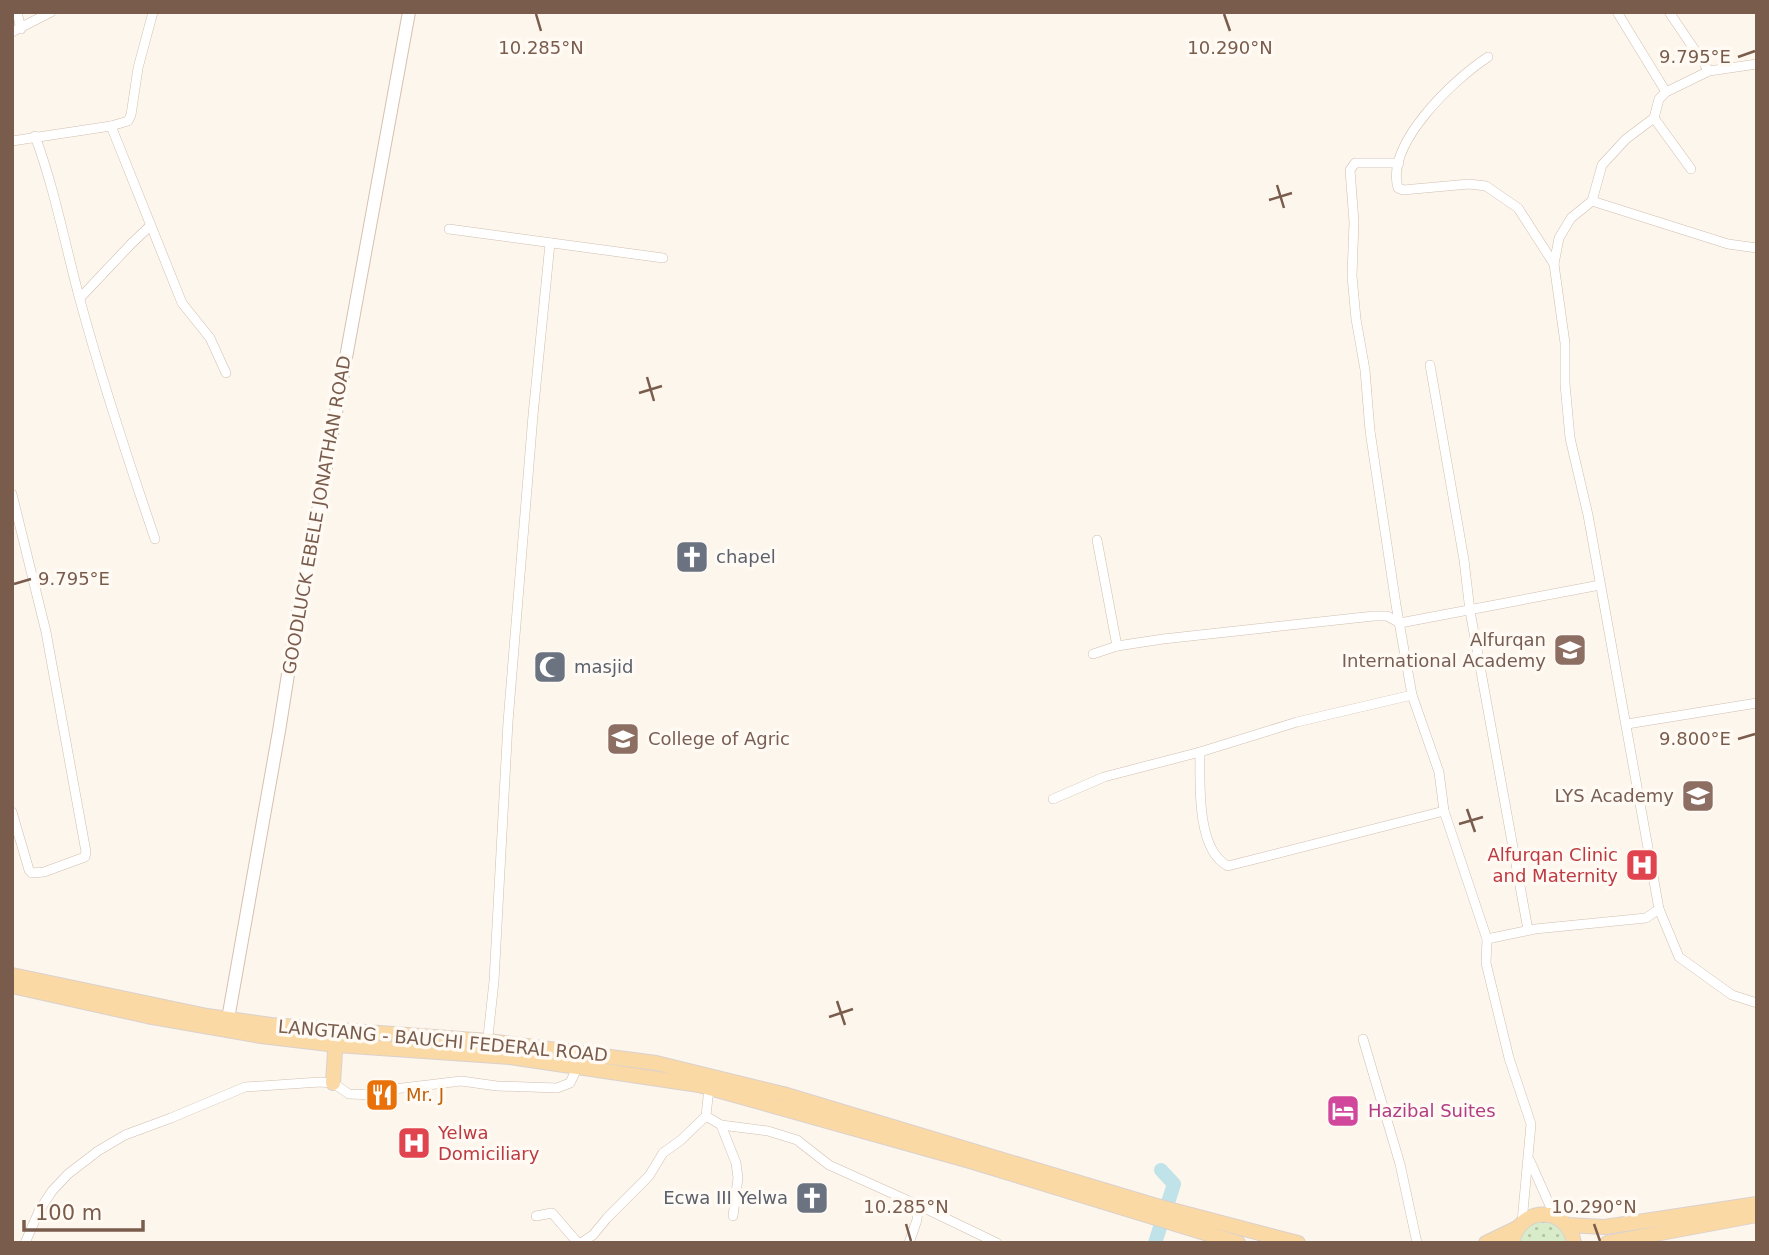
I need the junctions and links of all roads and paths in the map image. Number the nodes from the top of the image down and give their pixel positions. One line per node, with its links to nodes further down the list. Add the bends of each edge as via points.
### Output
1 (16, 12): 7 (street)
2 (51, 12): 7 (street)
3 (153, 12): 13 (street, via 139,60 131,118)
4 (409, 12): 49 (main road, GOODLUCK EBELE JONATHAN ROAD)
5 (1617, 12): 11 (street)
6 (1669, 12): 10 (street)
7 (16, 31)
8 (1488, 57): 16 (street, via 1454,85 1411,132)
9 (1757, 64): 10 (street)
10 (1709, 71): 11 (street)
11 (1666, 92): 12 (street)
12 (1654, 118): 17 (street); 18 (street, via 1602,165)
13 (111, 126): 14 (street); 19 (street)
14 (34, 136): 15 (street); 25 (street, via 50,178)
15 (12, 141)
16 (1399, 163): 24 (street, via 1398,188 1486,186 1512,202); 33 (street, via 1355,163 1349,176 1356,319)
17 (1691, 169)
18 (1592, 201): 22 (street, via 1728,244); 24 (street, via 1571,218 1559,238)
19 (150, 226): 25 (street); 27 (street, via 182,303 210,338)
20 (449, 229): 21 (street)
21 (550, 243): 23 (street); 52 (street, via 508,722)
22 (1757, 248)
23 (663, 258)
24 (1554, 264): 31 (street, via 1565,343 1570,438)
25 (79, 299): 29 (street)
26 (1430, 365): 32 (street)
27 (226, 373)
28 (12, 494): 42 (street, via 46,632 85,857 32,873)
29 (155, 539)
30 (1097, 540): 34 (street)
31 (1600, 585): 32 (street); 38 (street)
32 (1469, 611): 33 (street); 44 (street)
33 (1400, 623): 34 (street, via 1374,615); 36 (street)
34 (1117, 646): 35 (street)
35 (1093, 654)
36 (1412, 695): 39 (street, via 1297,722); 41 (street, via 1439,772)
37 (1757, 703): 38 (street)
38 (1627, 724): 43 (street)
39 (1200, 752): 40 (street, via 1104,777); 41 (street, via 1206,837 1219,862 1228,866)
40 (1053, 799)
41 (1444, 811): 45 (street)
42 (12, 812)
43 (1659, 909): 44 (street, via 1646,918); 48 (street, via 1679,957 1732,995)
44 (1528, 930): 45 (street)
45 (1487, 939): 58 (street, via 1486,963 1531,1124)
46 (12, 975): 49 (main road, LANGTANG - BAUCHI FEDERAL ROAD)
47 (12, 986): 50 (main road, via 261,1035)
48 (1757, 1003)
49 (228, 1019): 50 (main road, LANGTANG - BAUCHI FEDERAL ROAD)
50 (336, 1038): 52 (main road); 54 (main road)
51 (1363, 1039): 74 (street, via 1400,1164)
52 (487, 1048): 53 (main road); 61 (main road, LANGTANG - BAUCHI FEDERAL ROAD, via 596,1054 709,1075 783,1094)
53 (578, 1066): 54 (street, via 570,1083 558,1088 461,1081 375,1095 349,1094); 55 (main road)
54 (333, 1083): 68 (street, via 245,1087 125,1135 68,1174 52,1191)
55 (709, 1088): 56 (street); 61 (main road)
56 (706, 1116): 57 (street); 69 (street, via 663,1153 649,1176)
57 (721, 1125): 60 (street, via 797,1140 829,1165); 64 (street, via 738,1178)
58 (1529, 1158): 66 (street); 67 (street)
59 (1757, 1203): 66 (main road, via 1605,1227)
60 (918, 1205): 70 (street); 71 (street)
61 (1150, 1211): 65 (main road)
62 (1757, 1215): 78 (main road)
63 (536, 1216): 69 (street, via 552,1213)
64 (733, 1216)
65 (1173, 1217): 72 (main road); 73 (main road)
66 (1561, 1221): 67 (main road, via 1534,1216); 77 (main road)
67 (1520, 1225): 75 (main road); 76 (main road)
68 (25, 1243)
69 (580, 1243)
70 (909, 1243)
71 (997, 1243)
72 (1238, 1243)
73 (1298, 1243)
74 (1417, 1243)
75 (1486, 1243)
76 (1512, 1243)
77 (1574, 1243)
78 (1607, 1243)

